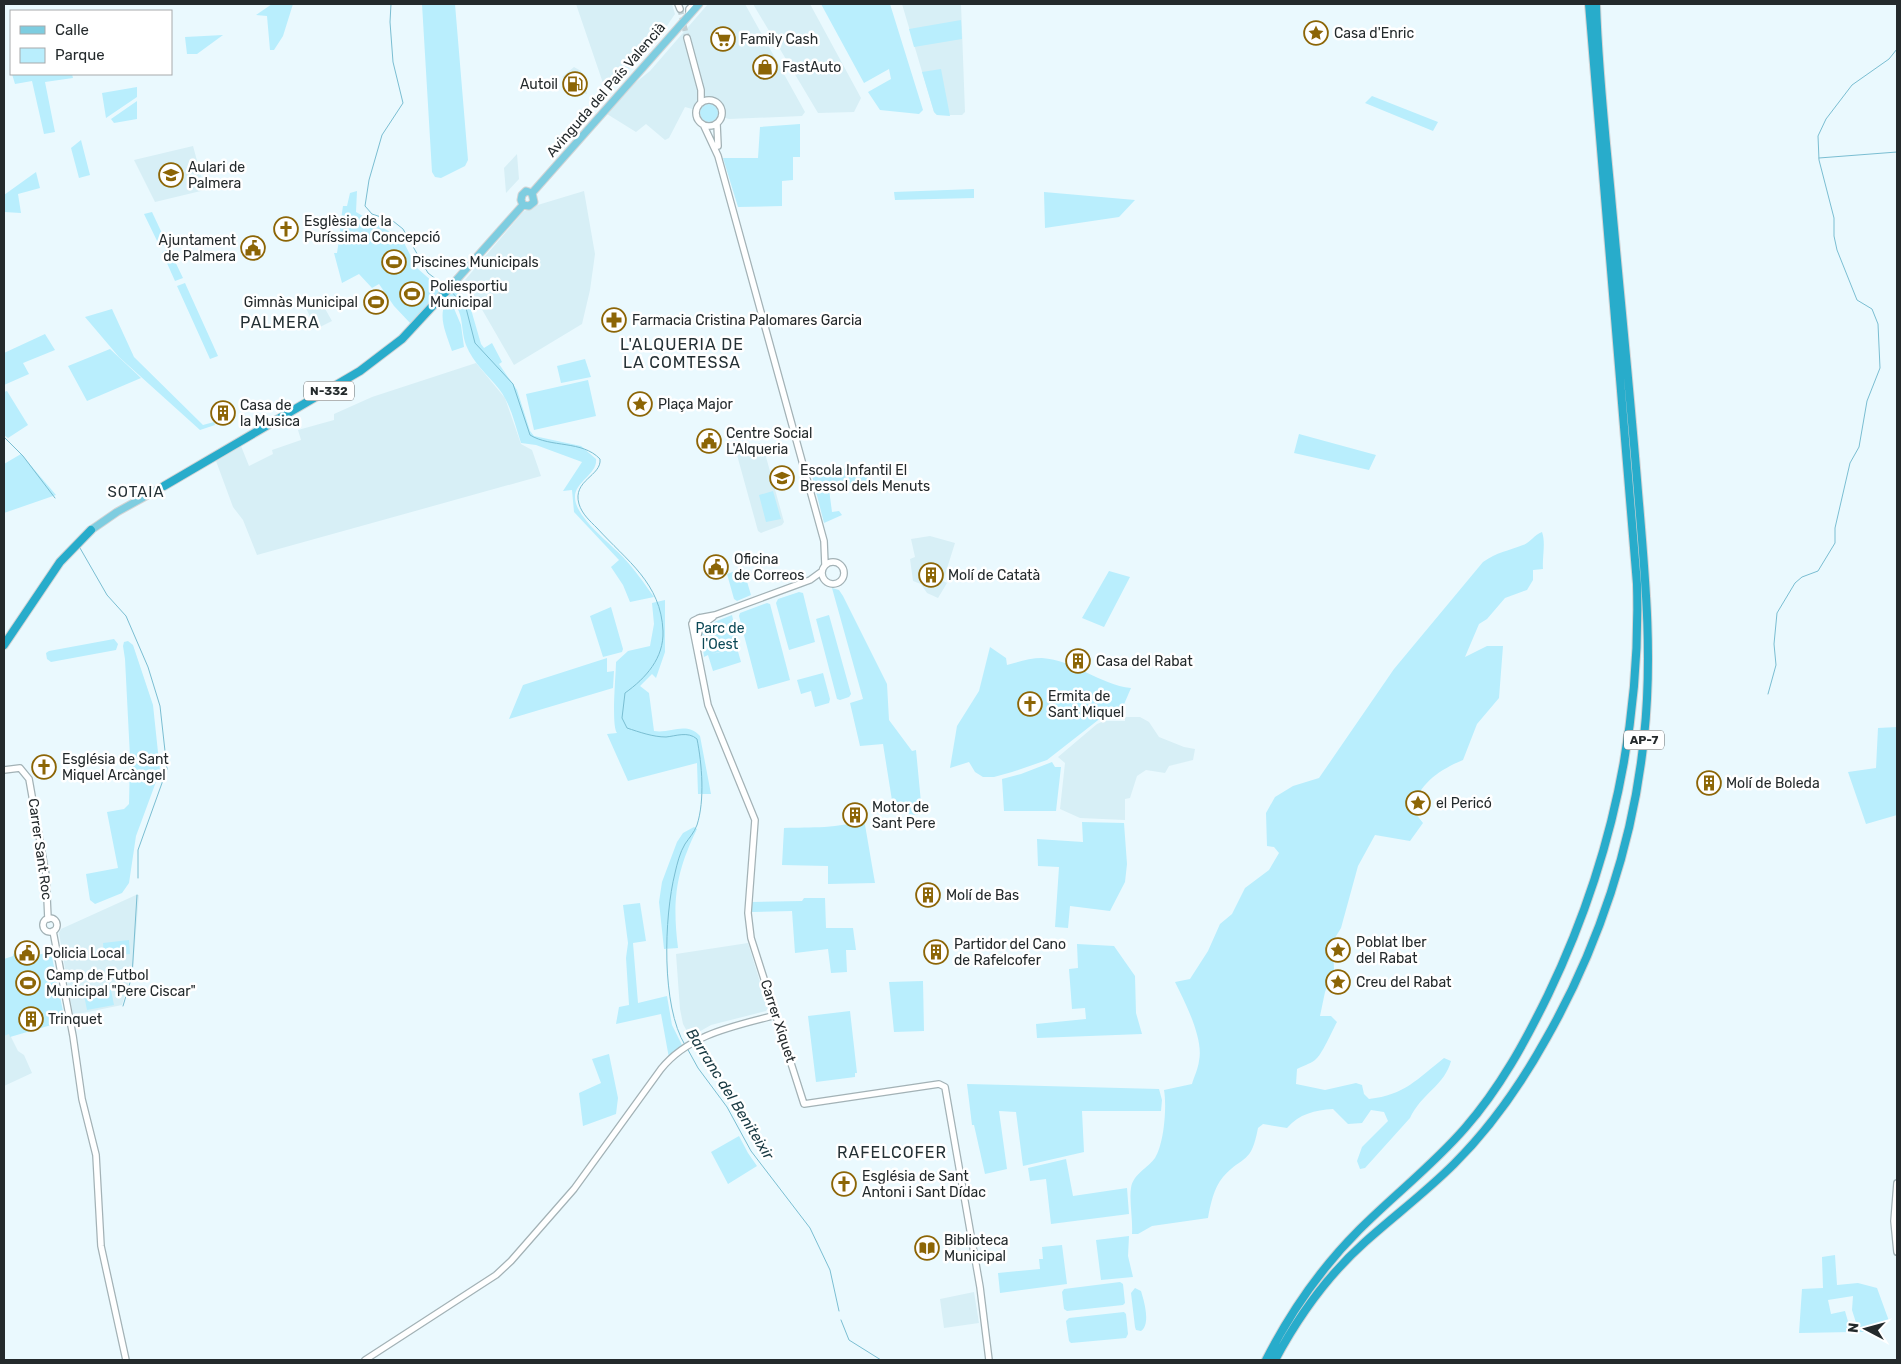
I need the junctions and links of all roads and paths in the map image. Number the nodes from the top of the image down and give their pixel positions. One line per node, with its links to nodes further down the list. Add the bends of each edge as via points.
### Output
1 (694, 4): 5 (street)
2 (699, 4): 5 (main road, Avinguda del País Valencià)
3 (1589, 4): 37 (highway, AP-7, via 1637,584 1635,694 1619,791 1602,856 1562,966 1510,1066 1440,1156 1358,1231 1328,1264 1304,1296)
4 (1596, 4): 38 (highway, AP-7, via 1602,108 1647,598 1647,699 1641,766 1633,807 1604,910 1548,1036 1524,1076 1482,1133 1454,1164 1363,1243 1331,1277)
5 (689, 15): 13 (main road, Avinguda del País Valencià, via 532,193 522,194 520,200 524,204)
6 (687, 38): 7 (street)
7 (701, 90): 8 (street); 9 (street)
8 (709, 100): 9 (street); 10 (street, via 722,110)
9 (701, 103): 11 (street, via 696,113)
10 (717, 124): 11 (street); 12 (street)
11 (704, 126): 12 (street)
12 (718, 156): 16 (street)
13 (452, 286): 14 (highway, N-332, via 402,339 360,371)
14 (164, 486): 15 (main road)
15 (91, 530): 26 (highway, via 60,562)
16 (824, 541): 17 (street); 18 (street)
17 (833, 561): 18 (street); 21 (street, via 841,565 843,577 834,584)
18 (825, 565): 19 (street)
19 (821, 572): 20 (street); 21 (street)
20 (810, 580): 21 (street); 22 (street)
21 (824, 580)
22 (715, 615): 23 (street); 25 (street)
23 (699, 618): 24 (street, via 694,618); 25 (street)
24 (692, 624): 25 (street, via 695,628); 27 (street)
25 (701, 626): 27 (street, via 698,635)
26 (4, 645)
27 (700, 663): 31 (street, Carrer Xiquet, via 708,705 755,820 748,913 751,938)
28 (4, 770): 29 (street, Carrer Sant Roc, via 20,768 30,779 46,875)
29 (48, 919): 30 (street, via 56,923); 30 (street, via 43,923 44,928)
30 (53, 931): 34 (street, via 79,1080 96,1155 101,1246)
31 (776, 1014): 35 (street, via 717,1030 682,1050 660,1069 574,1188 512,1262); 36 (street, Carrer Xiquet, via 804,1104 939,1084 944,1086 975,1259)
32 (1897, 1183): 33 (street, via 1894,1221)
33 (1897, 1252)
34 (126, 1360)
35 (365, 1360)
36 (989, 1360)
37 (1266, 1360)
38 (1275, 1360)

